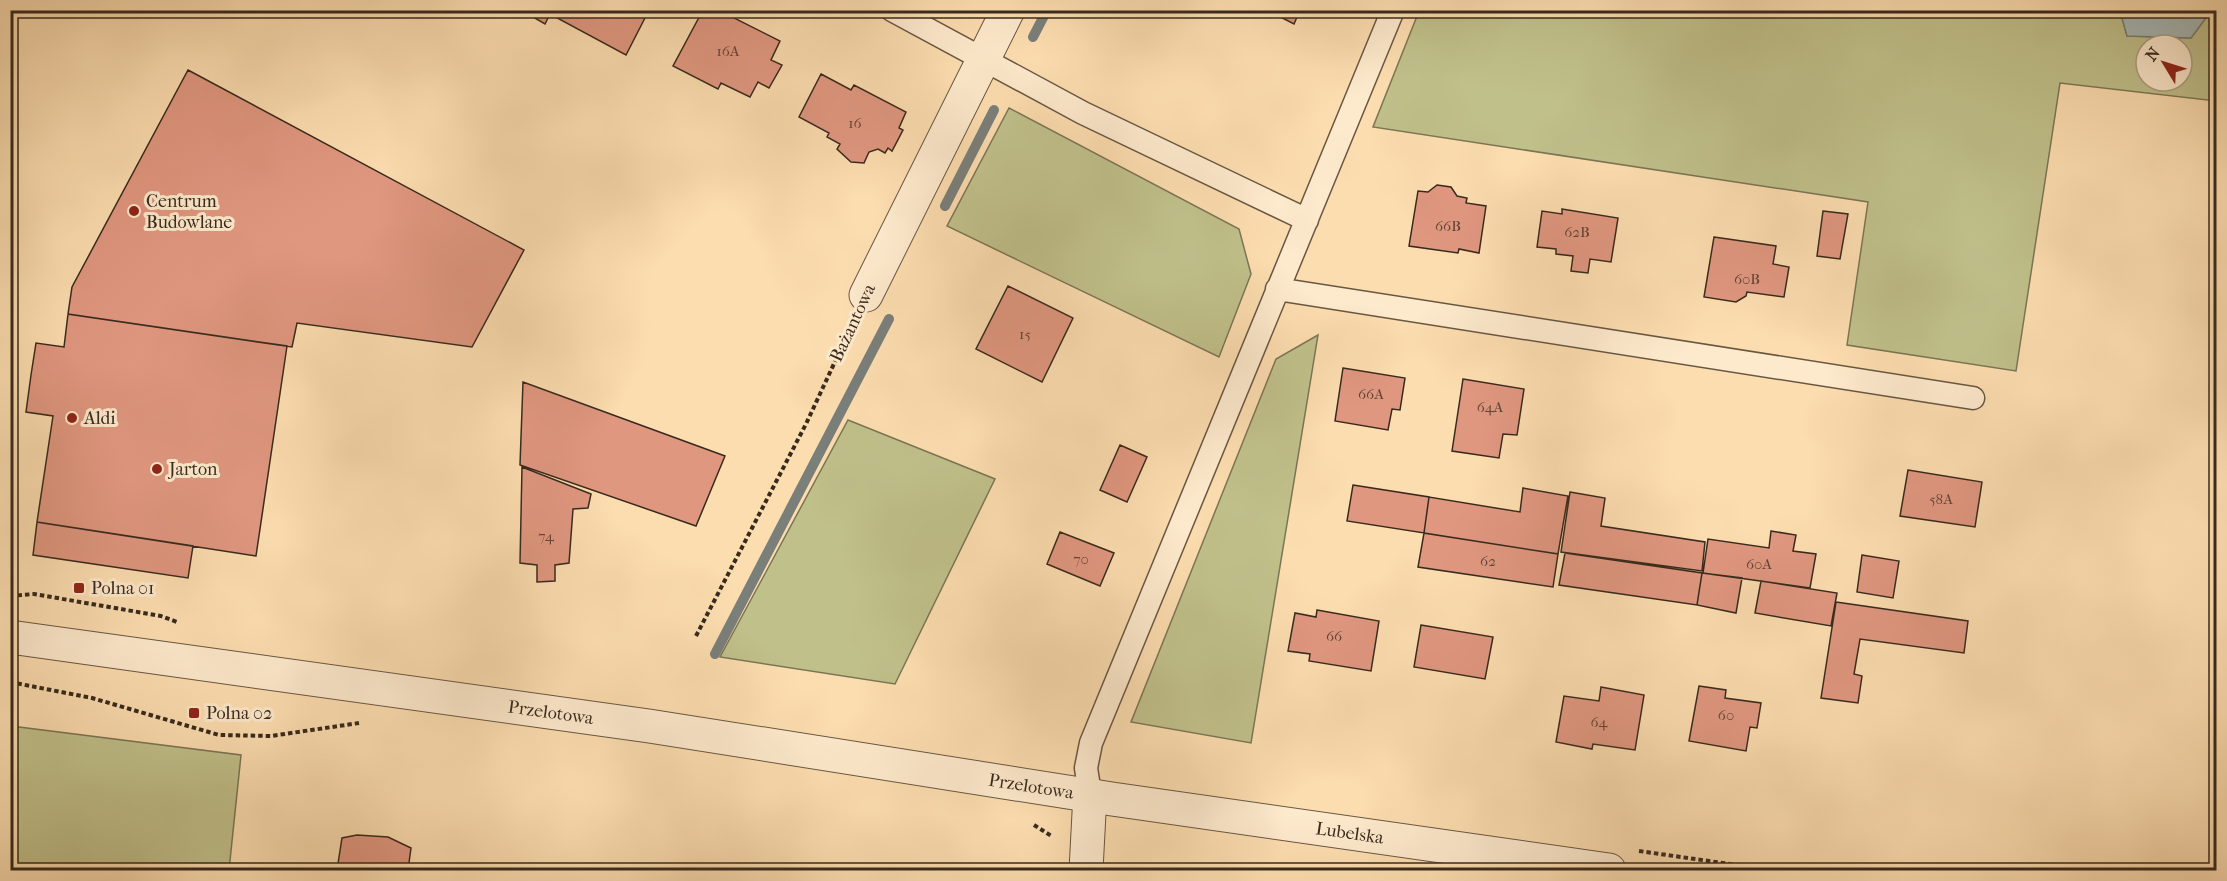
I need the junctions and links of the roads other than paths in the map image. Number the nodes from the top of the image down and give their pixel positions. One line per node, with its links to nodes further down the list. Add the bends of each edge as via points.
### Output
1 (892, 10): 4 (lane)
2 (1008, 10): 4 (street, Bażantowa)
3 (1393, 10): 5 (lane)
4 (983, 60): 5 (lane, via 1083,113); 7 (street, Bażantowa)
5 (1307, 220): 6 (lane)
6 (1277, 290): 8 (lane); 10 (lane, via 1091,743 1086,768)
7 (866, 295)
8 (1973, 398)
9 (10, 637): 10 (street, Przelotowa, via 638,725)
10 (1090, 794): 11 (street); 12 (street, Lubelska)
11 (1087, 861)
12 (1609, 870)

